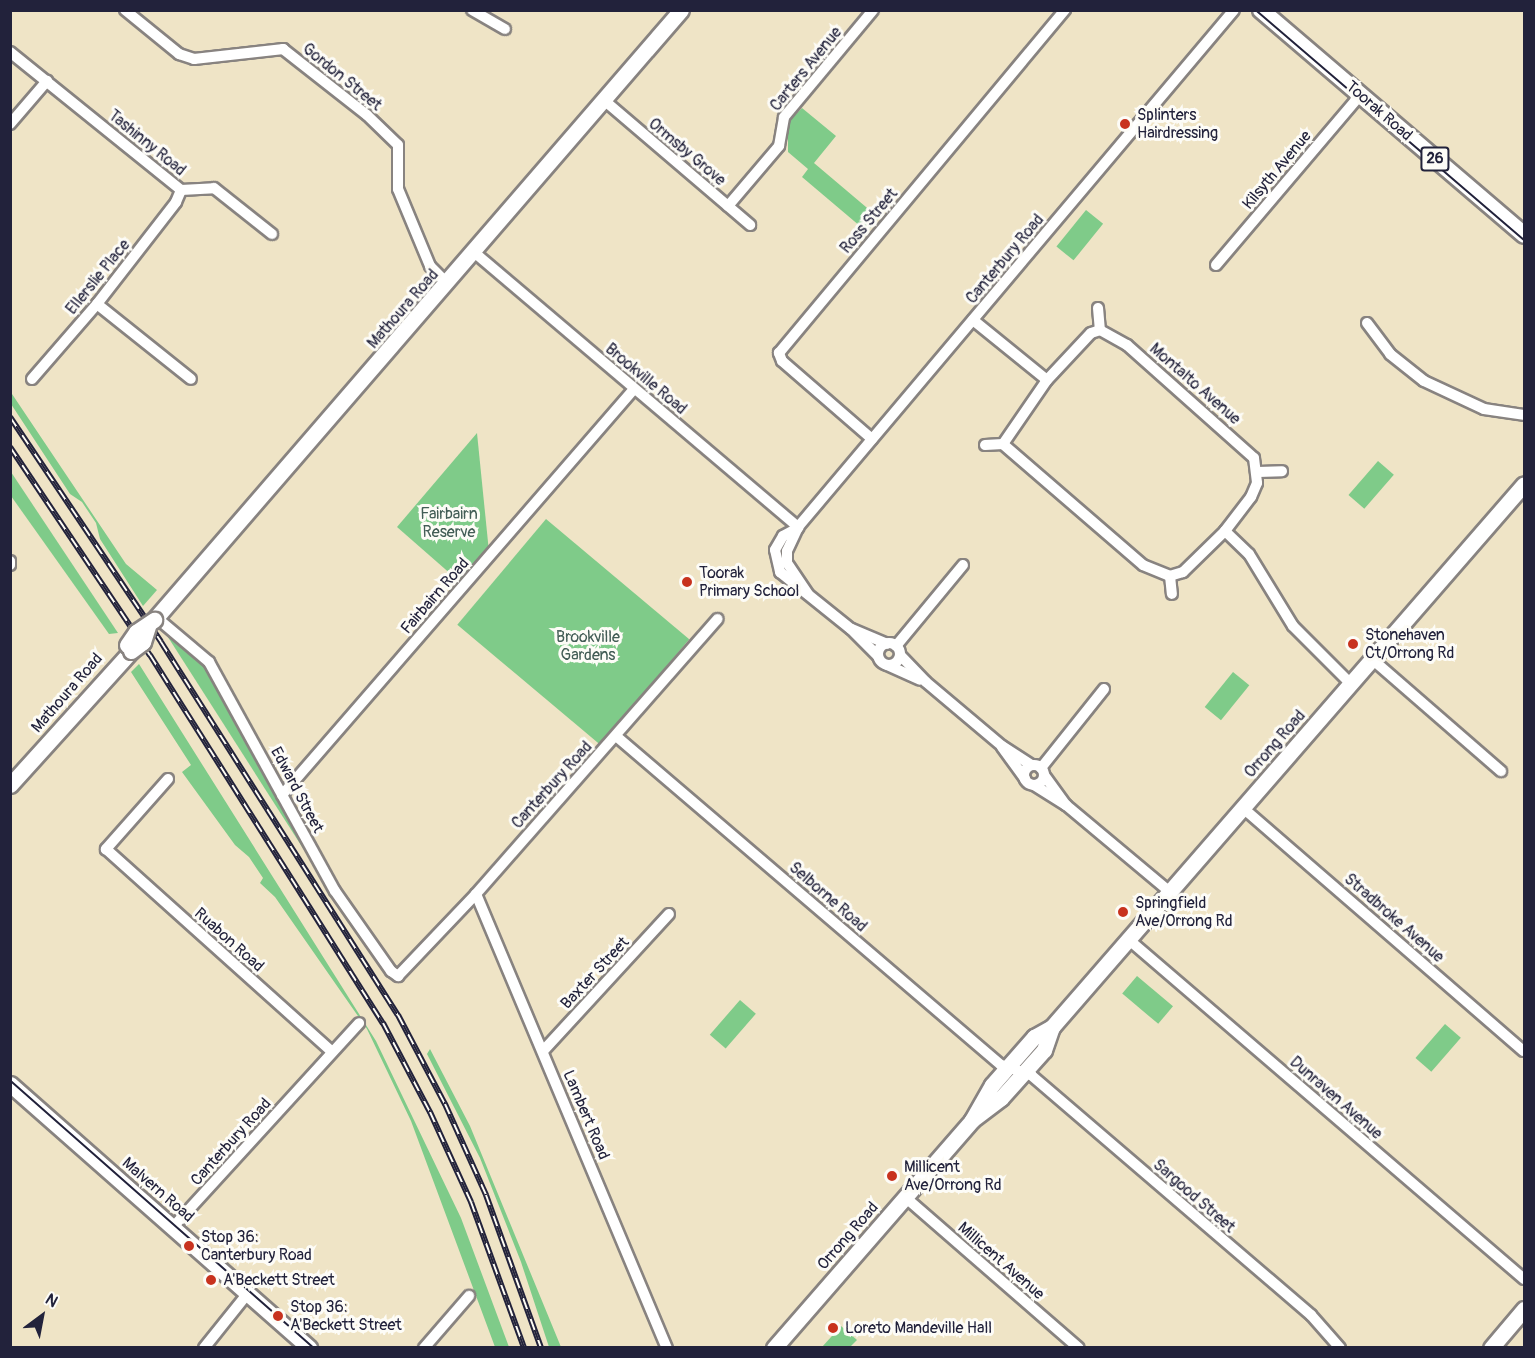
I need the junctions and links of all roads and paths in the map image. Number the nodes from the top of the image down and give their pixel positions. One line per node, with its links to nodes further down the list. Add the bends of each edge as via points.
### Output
1 (125, 10): 21 (street, Gordon Street, via 179,54 194,59 283,49 381,127 398,145 398,189 430,266)
2 (472, 10): 8 (street)
3 (681, 10): 12 (main road, Mathoura Road)
4 (873, 10): 15 (street, Carters Avenue, via 784,117 779,146)
5 (1065, 10): 32 (street, Ross Street, via 780,349 782,361)
6 (1234, 10): 24 (street, Canterbury Road)
7 (1261, 10): 11 (main road, Toorak Road / 26)
8 (505, 29)
9 (10, 52): 10 (street, Tashinny Road)
10 (47, 81): 13 (street); 14 (street, Tashinny Road)
11 (1360, 95): 18 (main road, Toorak Road / 26); 20 (street, Kilsyth Avenue)
12 (605, 102): 15 (street, Ormsby Grove); 19 (main road, Mathoura Road)
13 (10, 124)
14 (181, 190): 17 (street, Tashinny Road, via 214,188); 22 (street, Ellerslie Place, via 176,202)
15 (728, 206): 16 (street, Ormsby Grove)
16 (750, 225)
17 (272, 234)
18 (1524, 235)
19 (475, 253): 21 (main road, Mathoura Road); 30 (street, Brookville Road)
20 (1216, 265)
21 (448, 284): 44 (main road, Mathoura Road)
22 (97, 304): 27 (street, Ellerslie Place); 28 (street)
23 (1098, 308): 26 (street)
24 (973, 320): 29 (street); 32 (street, Canterbury Road)
25 (1367, 324): 31 (street, via 1390,354 1424,381 1484,409)
26 (1100, 330): 29 (street, via 1091,333); 36 (street, Montalto Avenue, via 1127,345 1243,445)
27 (32, 379)
28 (191, 380)
29 (1047, 380): 33 (street)
30 (634, 389): 38 (street, Brookville Road); 60 (street, Fairbairn Road)
31 (1523, 417)
32 (872, 439): 38 (street, Canterbury Road)
33 (1003, 444): 34 (street); 41 (street, via 1143,565)
34 (985, 445)
35 (1282, 471): 36 (street)
36 (1258, 472): 39 (street, via 1251,497)
37 (1524, 484): 48 (main road, Orrong Road)
38 (798, 528): 45 (street, Canterbury Road, via 787,551 787,562 808,594)
39 (1225, 531): 41 (street, via 1194,564); 51 (street, via 1249,554 1293,626)
40 (963, 565): 46 (street)
41 (1170, 576): 42 (street)
42 (1172, 594)
43 (718, 619): 53 (street, Canterbury Road)
44 (153, 622): 59 (main road, Mathoura Road, bridge, via 143,642 128,649); 60 (street, Edward Street, via 209,663)
45 (851, 629): 46 (street); 47 (street)
46 (894, 648): 47 (street, via 879,649); 49 (street, via 894,664); 50 (street)
47 (878, 656): 49 (street)
48 (1372, 659): 51 (main road, Orrong Road); 56 (street)
49 (887, 665): 50 (street)
50 (926, 682): 54 (street)
51 (1351, 684): 62 (main road, Orrong Road)
52 (1104, 689): 55 (street)
53 (616, 736): 64 (street, Canterbury Road); 73 (street, Selborne Road)
54 (1002, 746): 55 (street); 58 (street)
55 (1039, 769): 58 (street); 58 (street, via 1025,771); 61 (street)
56 (1501, 771)
57 (168, 779): 72 (street, Ruabon Road, via 106,849)
58 (1030, 782): 61 (street)
59 (10, 785)
60 (282, 795): 67 (street, Edward Street, via 343,904 393,974)
61 (1066, 805): 63 (street)
62 (1243, 808): 63 (main road, Orrong Road); 71 (street, Stradbroke Avenue)
63 (1170, 892): 66 (main road, Orrong Road)
64 (476, 894): 67 (street, Canterbury Road); 70 (street, Lambert Road)
65 (669, 914): 70 (street, Baxter Street)
66 (1128, 939): 69 (main road, Orrong Road); 79 (street, Dunraven Avenue)
67 (406, 970)
68 (359, 1023): 72 (street, Canterbury Road)
69 (1052, 1027): 73 (main road, Orrong Road, via 1034,1037); 74 (main road, Orrong Road, via 1044,1050)
70 (543, 1051): 86 (street, Lambert Road)
71 (1524, 1051)
72 (332, 1052): 78 (street, Canterbury Road)
73 (1008, 1067): 74 (street, Selborne Road); 76 (main road, Orrong Road)
74 (1024, 1072): 76 (main road, Orrong Road, via 1001,1098); 89 (street, Sargood Street, via 1311,1315)
75 (10, 1084): 78 (main road, Malvern Road)
76 (972, 1120): 77 (main road, Orrong Road)
77 (905, 1197): 87 (main road, Orrong Road); 88 (street, Millicent Avenue)
78 (173, 1227): 80 (main road, Malvern Road)
79 (1524, 1279)
80 (248, 1293): 83 (street); 84 (main road, Malvern Road)
81 (469, 1296): 85 (street)
82 (1524, 1309): 90 (main road)
83 (204, 1347)
84 (309, 1347)
85 (424, 1347)
86 (667, 1347)
87 (774, 1347)
88 (1079, 1347)
89 (1340, 1347)
90 (1491, 1347)

